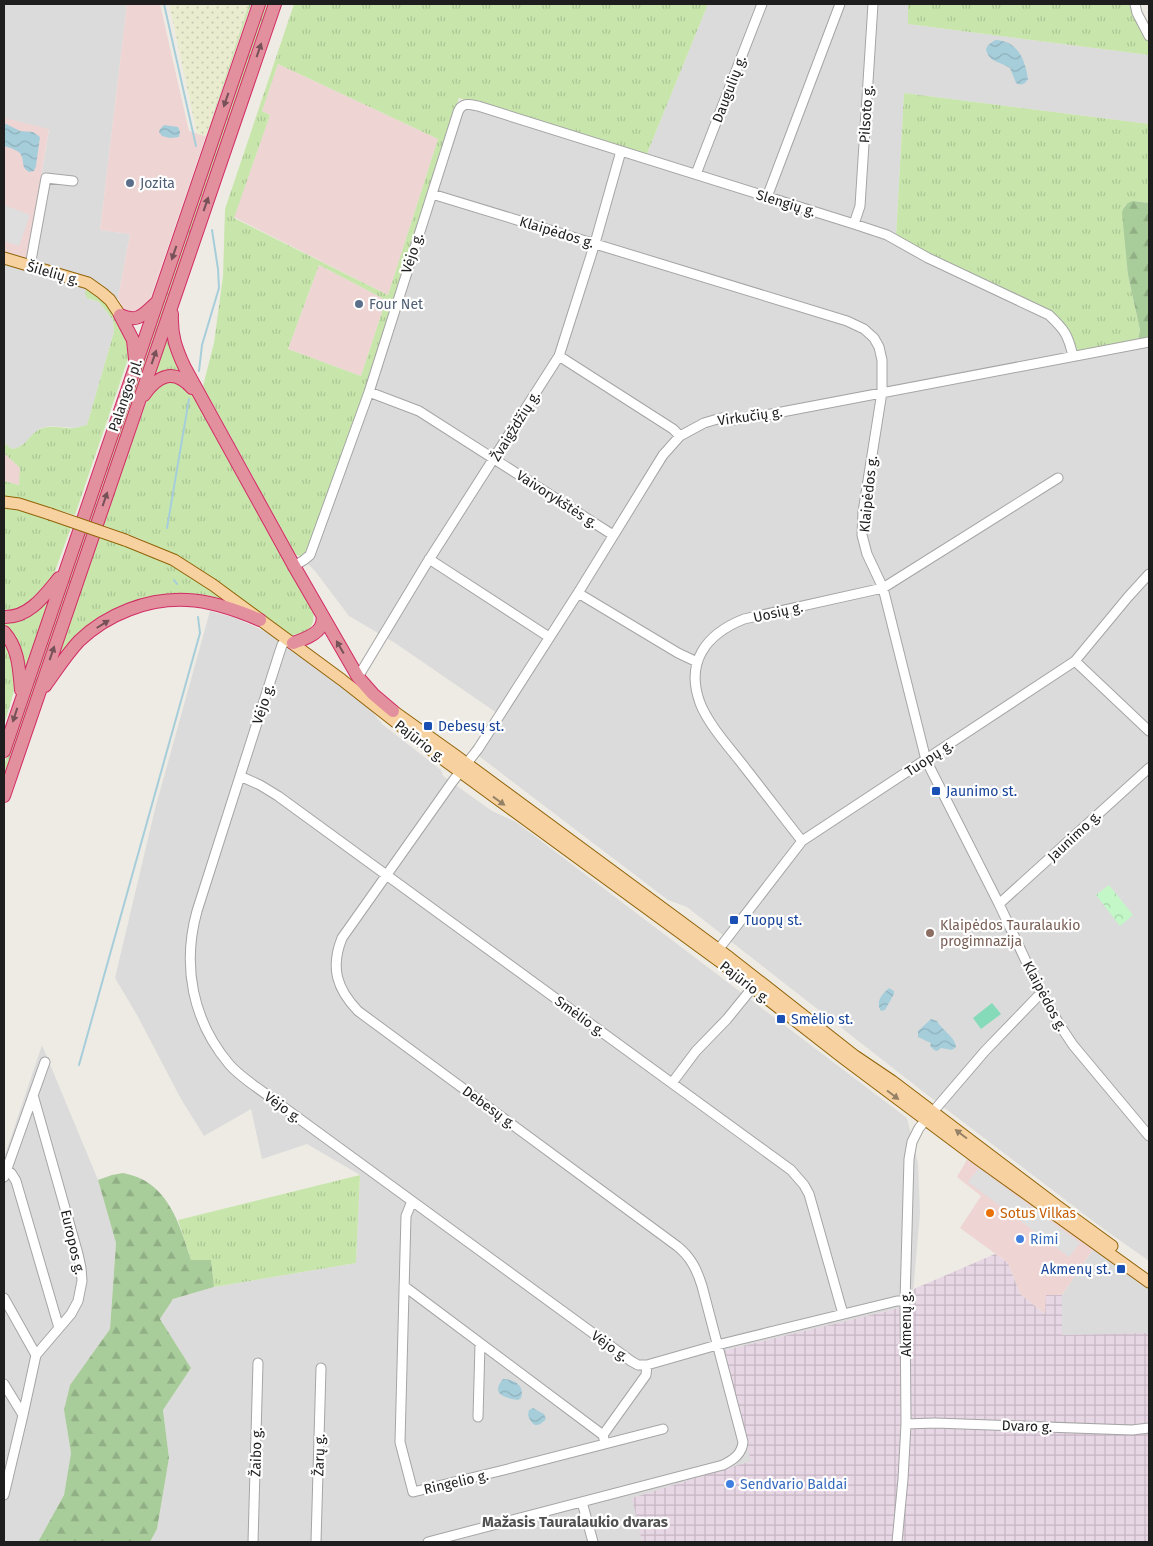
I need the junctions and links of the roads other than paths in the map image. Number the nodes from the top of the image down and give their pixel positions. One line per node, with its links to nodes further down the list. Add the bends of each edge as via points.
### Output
1 (259, 4): 18 (highway, Palangos pl., one-way to 18)
2 (275, 4): 19 (highway, Palangos pl., one-way to 2)
3 (762, 4): 10 (street, Daugulių g.)
4 (840, 4): 13 (street)
5 (873, 4): 14 (street, Pilsoto g., via 860,206)
6 (1135, 4): 7 (street)
7 (1149, 36)
8 (464, 104): 9 (street, Slengių g.); 12 (street, Vėjo g., via 458,112)
9 (621, 151): 10 (street, Slengių g.); 15 (street, Žvaigždžių g.)
10 (696, 174): 13 (street, Slengių g.)
11 (73, 181): 17 (street, via 46,178)
12 (432, 194): 15 (street, Klaipėdos g.); 25 (street, Vėjo g.)
13 (766, 197): 14 (street, Slengių g.)
14 (854, 224): 23 (street, Slengių g., via 887,235 1048,315 1062,327)
15 (595, 243): 22 (street, Žvaigždžių g.); 26 (street, Klaipėdos g., via 864,329 879,347)
16 (4, 258): 17 (main road, Šilelių g.)
17 (30, 266): 20 (main road, Šilelių g., via 88,283 110,300)
18 (157, 302): 20 (highway, via 140,317 132,319); 24 (highway, Palangos pl.)
19 (172, 304): 27 (highway, via 172,330 178,352); 28 (highway, Palangos pl., one-way to 19)
20 (120, 315): 24 (highway, via 133,340)
21 (1149, 342): 23 (street, Virkučių g.)
22 (559, 356): 29 (street); 30 (street, Žvaigždžių g.)
23 (1074, 356): 26 (street, Virkučių g.)
24 (135, 365): 36 (highway, Palangos pl.)
25 (369, 392): 30 (street, Vaivorykštės g., via 419,411); 35 (street, Vėjo g., via 310,555)
26 (882, 392): 29 (street, Virkučių g., via 766,415 734,420 721,418); 38 (street, Klaipėdos g., via 862,534 866,554)
27 (201, 397): 28 (highway, via 187,382 170,376 154,382); 35 (highway)
28 (138, 403): 51 (highway, Palangos pl., one-way to 28)
29 (680, 436): 33 (street, Virkučių g., via 663,455)
30 (494, 459): 33 (street, Vaivorykštės g.); 34 (street, Žvaigždžių g.)
31 (1058, 478): 38 (street, Uosių g.)
32 (4, 502): 42 (main road, Pajūrio g., bridge, via 50,514 174,560)
33 (613, 535): 39 (street, Virkučių g.)
34 (429, 559): 44 (street); 48 (street, Žvaigždžių g.)
35 (294, 566): 41 (highway)
36 (65, 570): 40 (highway, via 36,605 16,615); 50 (highway, Palangos pl.)
37 (1149, 574): 46 (street, Tuopų g.)
38 (883, 588): 47 (street, Uosių g., via 734,623 712,638); 55 (street, Klaipėdos g.)
39 (578, 593): 44 (street, Virkučių g.); 47 (street)
40 (4, 616)
41 (323, 617): 45 (highway, via 316,632 307,638); 48 (highway, one-way to 41)
42 (260, 620): 45 (main road, Pajūrio g.); 51 (highway, one-way to 42, via 81,639 98,626 134,608 169,600 187,600 211,603)
43 (4, 632): 50 (highway, via 18,658)
44 (549, 637): 56 (street, Virkučių g.)
45 (290, 641): 49 (main road, Pajūrio g.); 58 (street, Vėjo g., via 282,646)
46 (1075, 661): 53 (street); 55 (street, Tuopų g.)
47 (696, 662): 60 (street, via 699,698 708,717)
48 (358, 677): 52 (highway)
49 (342, 680): 52 (main road, Pajūrio g.); 56 (main road, Pajūrio g.)
50 (22, 696): 54 (highway, Palangos pl., one-way to 54)
51 (36, 699): 59 (highway, Palangos pl.)
52 (393, 711): 56 (main road, Pajūrio g.)
53 (1149, 731)
54 (4, 751)
55 (926, 760): 60 (street, Tuopų g.); 62 (street, Klaipėdos g.)
56 (463, 768): 61 (street, Debesų g.); 63 (main road, Pajūrio g.); 64 (main road, Pajūrio g., one-way to 64)
57 (1149, 768): 62 (street, Jaunimo g.)
58 (240, 776): 61 (street, Smėlio g., via 278,796); 73 (street, Vėjo g., via 190,938 190,968 200,1014 228,1064 237,1072)
59 (4, 796)
60 (802, 841): 63 (street, Tuopų g.)
61 (386, 875): 67 (street, Smėlio g.); 82 (street, Debesų g., via 342,938 337,951 336,973 348,1000 358,1011 685,1253 696,1268)
62 (999, 904): 65 (street, Klaipėdos g.)
63 (718, 950): 69 (main road, Pajūrio g., via 892,1081)
64 (753, 987): 67 (street); 69 (main road, Pajūrio g., one-way to 69, via 843,1058)
65 (1041, 993): 69 (street, Akmenų g., via 985,1051); 71 (street, Klaipėdos g., via 1073,1045)
66 (45, 1062): 68 (street)
67 (672, 1082): 79 (street, Smėlio g., via 791,1170 804,1185 813,1205)
68 (33, 1095): 72 (street); 80 (street, Europos g., via 81,1268 78,1301)
69 (930, 1116): 74 (main road, Pajūrio g., one-way to 69); 75 (main road, Pajūrio g., via 978,1159); 78 (street, Akmenų g., via 915,1135 909,1159)
70 (1149, 1121): 71 (street)
71 (1146, 1132)
72 (5, 1174): 80 (street, via 11,1173 16,1181)
73 (412, 1201): 76 (street, Ringelio g., via 406,1216); 85 (street, Vėjo g., via 631,1361)
74 (1149, 1273)
75 (1149, 1282)
76 (404, 1286): 81 (street); 94 (street, Ringelio g., via 400,1442 413,1492)
77 (4, 1298): 83 (street)
78 (905, 1301): 79 (street, Vėjo g.); 90 (street, Akmenų g.)
79 (843, 1314): 82 (street, Vėjo g.)
80 (58, 1328): 83 (street, Europos g.)
81 (480, 1344): 89 (street); 93 (street)
82 (717, 1345): 85 (street, Vėjo g.); 98 (street, Debesų g., via 743,1442 738,1455 723,1465)
83 (36, 1355): 88 (street, Europos g.)
84 (258, 1363): 99 (street, Žaibo g.)
85 (647, 1365): 93 (street, via 646,1375)
86 (321, 1368): 100 (street, Žarų g.)
87 (4, 1384): 88 (street)
88 (24, 1415): 96 (street, Europos g.)
89 (478, 1417)
90 (906, 1424): 91 (street, Dvaro g.); 103 (street, Akmenų g.)
91 (1149, 1428)
92 (663, 1429): 94 (street)
93 (603, 1435): 94 (street)
94 (605, 1444)
95 (4, 1457): 96 (street)
96 (11, 1469): 97 (street, Europos g.)
97 (4, 1495)
98 (582, 1502): 101 (street); 102 (street)
99 (253, 1542)
100 (316, 1542)
101 (428, 1542)
102 (593, 1542)
103 (897, 1542)

